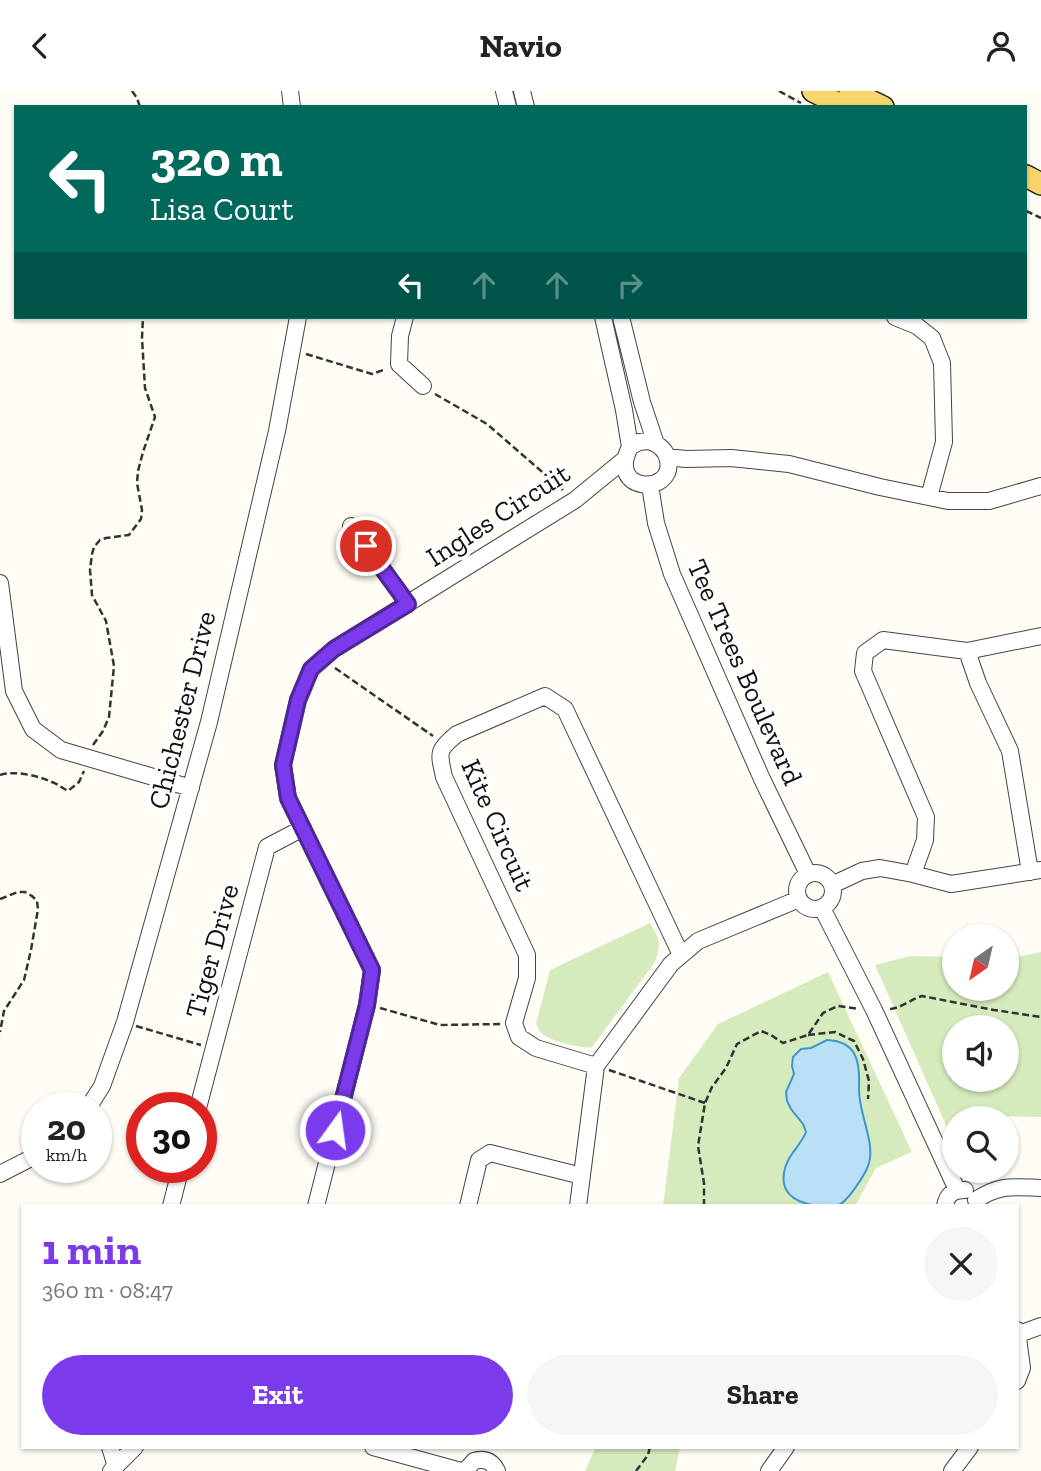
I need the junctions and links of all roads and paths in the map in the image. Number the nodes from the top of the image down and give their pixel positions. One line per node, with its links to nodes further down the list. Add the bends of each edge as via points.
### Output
1 (779, 91): 3 (path)
2 (850, 91): 5 (main road)
3 (808, 98): 4 (main road)
4 (837, 105)
5 (879, 105)
6 (143, 319): 29 (path, via 145,388 155,417 138,471 141,519 129,535 100,540 92,554 92,595 106,621 114,666 109,717)
7 (298, 319): 12 (street, Chichester Drive)
8 (404, 319): 13 (street)
9 (603, 319): 16 (street, via 624,410)
10 (621, 319): 15 (street)
11 (900, 319): 20 (street, via 932,338 942,363 943,442)
12 (292, 350): 13 (path, via 372,374); 31 (street, Chichester Drive, via 277,431)
13 (399, 364): 14 (street)
14 (423, 386): 21 (path, via 487,424)
15 (656, 444): 16 (street, via 639,442); 17 (street)
16 (627, 453): 18 (street, via 629,477); 21 (street, Ingles Circuit)
17 (667, 457): 18 (street, via 664,477); 20 (street, via 789,464)
18 (650, 485): 34 (street, Tee Trees Boulevard, via 672,575)
19 (1041, 486): 20 (street, via 989,501)
20 (929, 497)
21 (575, 500): 24 (street, Ingles Circuit)
22 (351, 526): 24 (street)
23 (0, 589): 29 (street, via 14,691 33,729)
24 (408, 604): 27 (street, Ingles Circuit)
25 (1041, 636): 26 (street)
26 (967, 651): 33 (street, via 1010,751); 35 (street, via 883,640 865,653 863,671 926,817 925,840)
27 (323, 659): 28 (path); 32 (street, Ingles Circuit, via 311,669 298,700 283,765 288,798)
28 (444, 744): 40 (street, Kite Circuit, via 545,696 565,709); 45 (street, Kite Circuit, via 439,754 444,778 527,955 527,978)
29 (87, 764): 30 (path, via 79,782 68,791 16,772); 31 (street)
30 (0, 775)
31 (191, 788): 44 (street, Chichester Drive)
32 (303, 828): 41 (street, Ingles Circuit, via 372,970); 48 (street, Tiger Drive, via 267,847)
33 (1035, 871): 35 (street, via 951,884)
34 (808, 874): 36 (street, via 825,876); 38 (street, via 797,887)
35 (913, 874): 36 (street, via 880,868)
36 (832, 885): 39 (street, via 832,898)
37 (0, 898): 46 (path, via 25,892 37,901 38,909 24,980 4,1011)
38 (799, 899): 39 (street, via 806,907); 40 (street, via 698,941)
39 (822, 908): 42 (street)
40 (681, 955): 49 (street)
41 (367, 1005): 45 (path, via 440,1025); 62 (street, Ingles Circuit)
42 (874, 1010): 43 (path, via 897,1008 922,996); 47 (path, via 838,1006 823,1013); 59 (street)
43 (1041, 1017)
44 (125, 1022): 48 (path); 50 (street, Chichester Drive)
45 (514, 1023): 49 (street, via 519,1037 536,1048)
46 (0, 1032)
47 (808, 1035): 52 (path, via 835,1032 854,1041 869,1081); 53 (path, via 783,1043 761,1031 737,1044)
48 (214, 1048): 51 (street, Tiger Drive)
49 (596, 1066): 53 (path); 56 (street)
50 (99, 1092)
51 (202, 1092)
52 (868, 1099)
53 (705, 1103): 65 (path, via 698,1146)
54 (21, 1163): 55 (street)
55 (0, 1174)
56 (582, 1176): 63 (street, via 490,1153 479,1160); 64 (street)
57 (177, 1183): 61 (street)
58 (1041, 1188): 60 (street, via 1005,1187 990,1191)
59 (957, 1190): 60 (street, via 972,1193); 66 (street)
60 (976, 1203)
61 (172, 1204)
62 (317, 1204)
63 (468, 1204)
64 (578, 1204)
65 (705, 1204)
66 (947, 1204)
67 (1041, 1326): 68 (street)
68 (1019, 1332)
69 (1019, 1341): 70 (street)
70 (1019, 1376)
71 (111, 1449): 78 (street, via 115,1462)
72 (133, 1449): 78 (street)
73 (380, 1449): 79 (street)
74 (650, 1449): 80 (path)
75 (785, 1449): 81 (street)
76 (968, 1449): 82 (street)
77 (493, 1460): 79 (street, via 474,1461)
78 (112, 1470)
79 (463, 1471)
80 (636, 1471)
81 (769, 1471)
82 (952, 1471)

